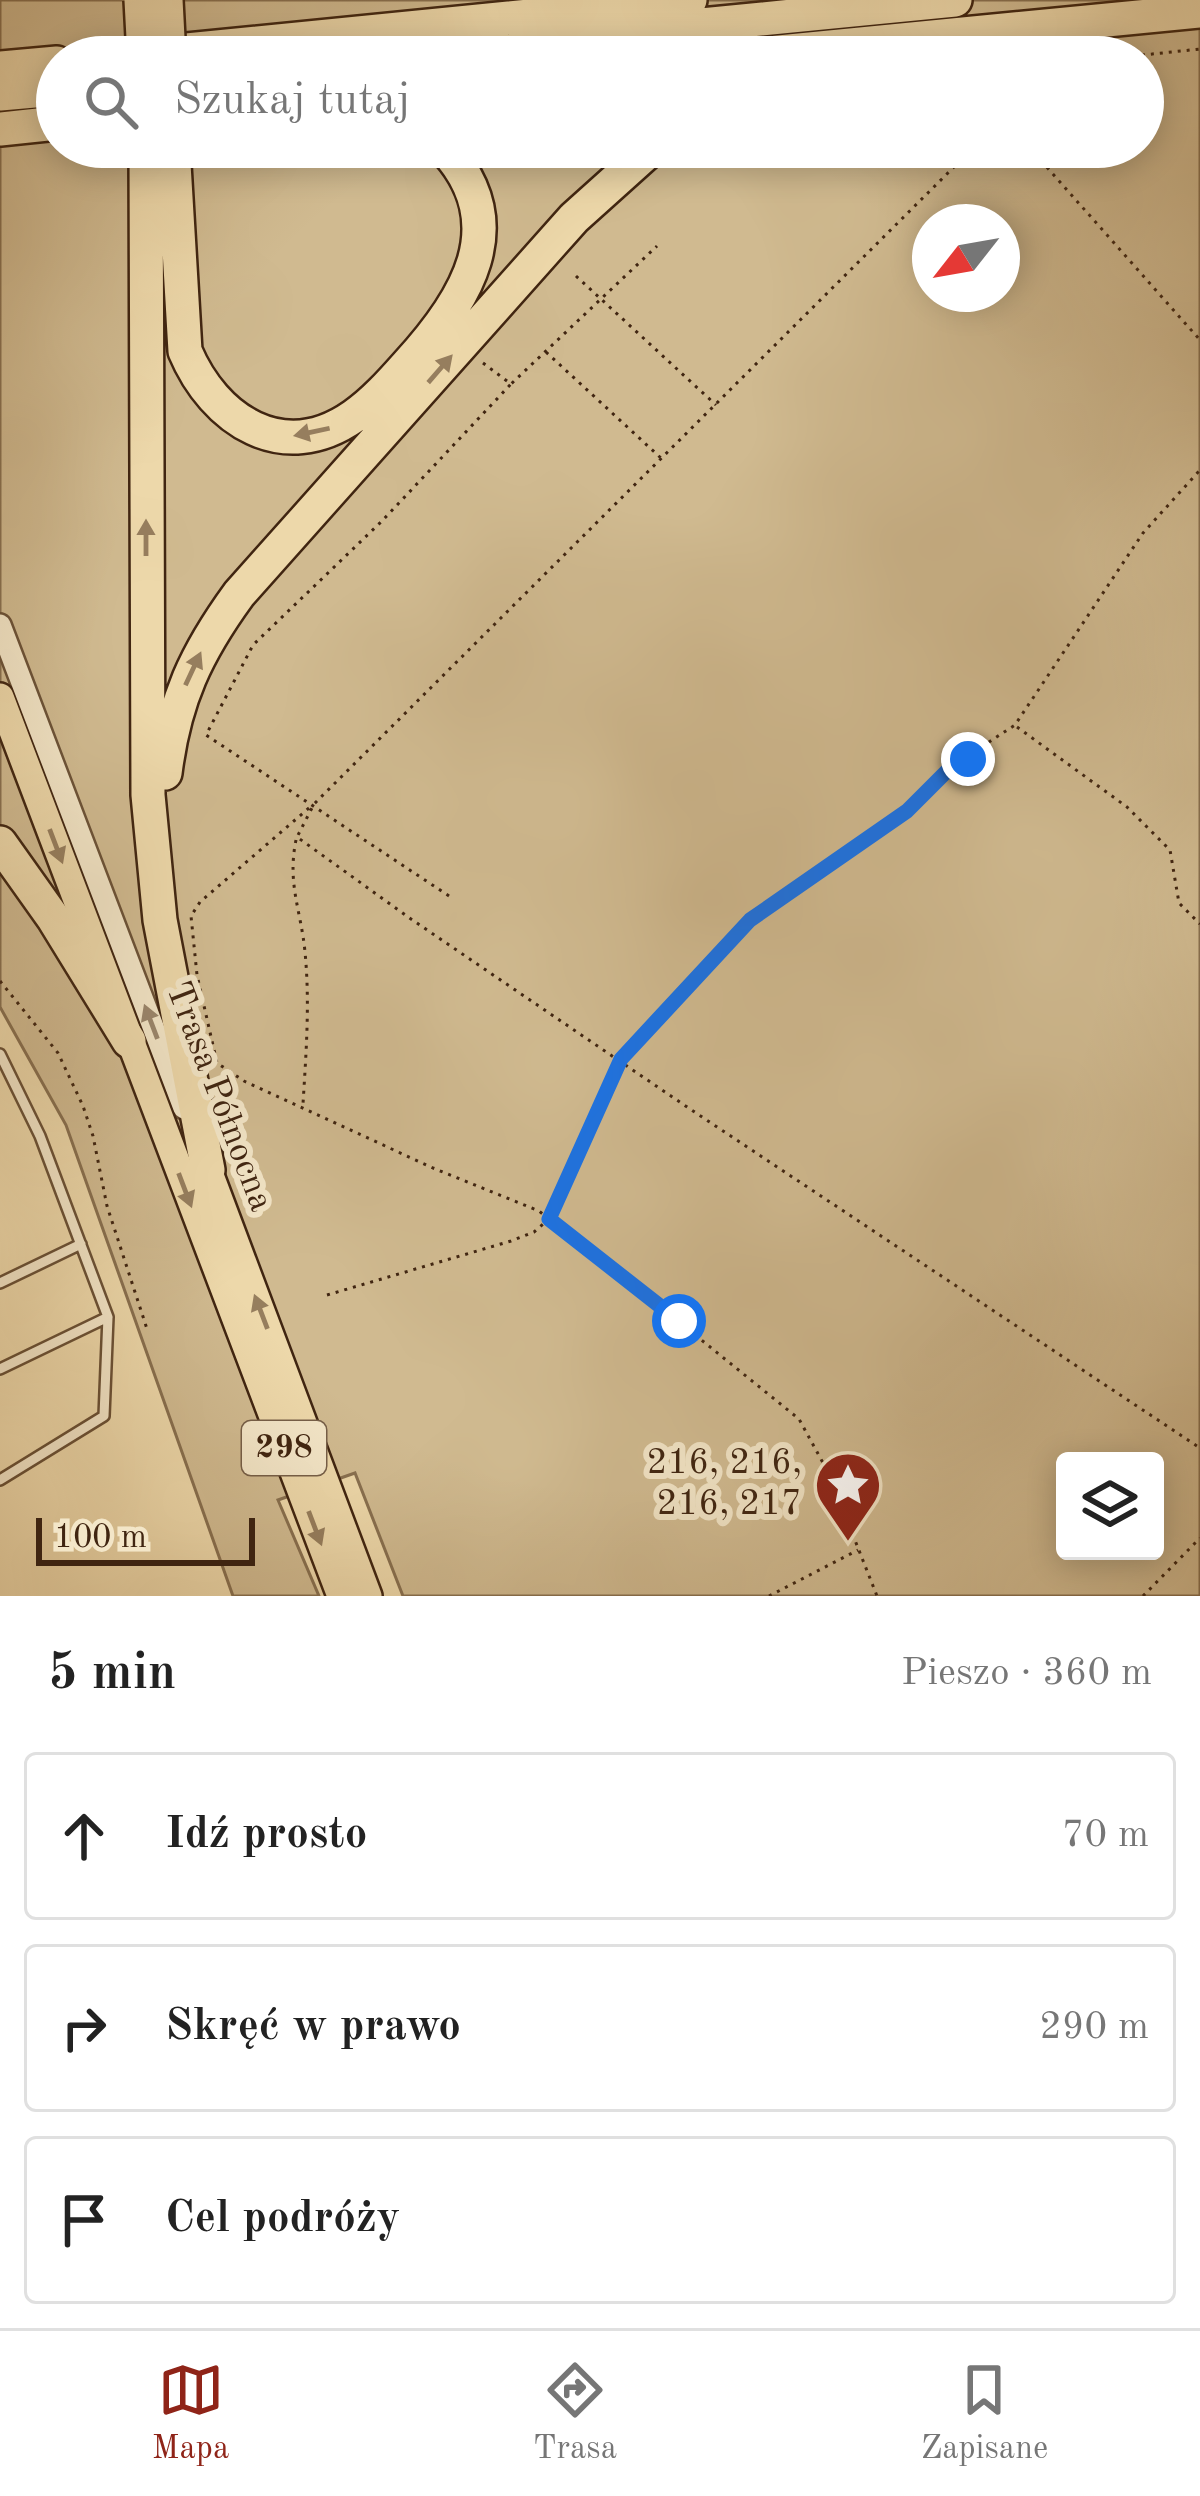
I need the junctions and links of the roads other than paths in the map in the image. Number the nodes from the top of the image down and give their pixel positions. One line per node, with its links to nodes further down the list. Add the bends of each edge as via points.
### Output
1 (141, 0): 8 (highway, bridge)
2 (166, 0): 9 (highway, bridge)
3 (661, 0): 6 (highway)
4 (690, 0): 6 (highway)
5 (955, 0): 11 (highway)
6 (679, 1): 10 (highway)
7 (1200, 11): 12 (highway)
8 (143, 36)
9 (169, 36)
10 (327, 36)
11 (589, 36)
12 (951, 36)
13 (36, 65): 14 (highway)
14 (0, 68)
15 (36, 91): 16 (highway)
16 (0, 94)
17 (36, 125): 18 (highway)
18 (0, 129)
19 (146, 168): 26 (highway, one-way to 19)
20 (174, 168): 21 (highway, one-way to 20, via 476,210 478,242 470,280 448,321 352,418 286,437 226,413 185,351)
21 (458, 168)
22 (630, 168): 26 (highway, one-way to 22, via 171,725 209,635 574,218)
23 (0, 625): 29 (street, Trasa Północna, one-way to 23)
24 (0, 697): 27 (main road, Trasa Północna / 298, one-way to 27)
25 (0, 843): 27 (highway)
26 (154, 864): 29 (highway)
27 (129, 1041): 35 (main road, Trasa Północna / 298, one-way to 35)
28 (0, 1054): 30 (lane)
29 (208, 1170): 36 (main road, Trasa Północna / 298, one-way to 29)
30 (81, 1244): 31 (lane); 32 (lane)
31 (0, 1283)
32 (108, 1318): 33 (lane); 34 (lane, via 104,1416)
33 (0, 1369)
34 (0, 1480)
35 (341, 1596)
36 (368, 1596)

